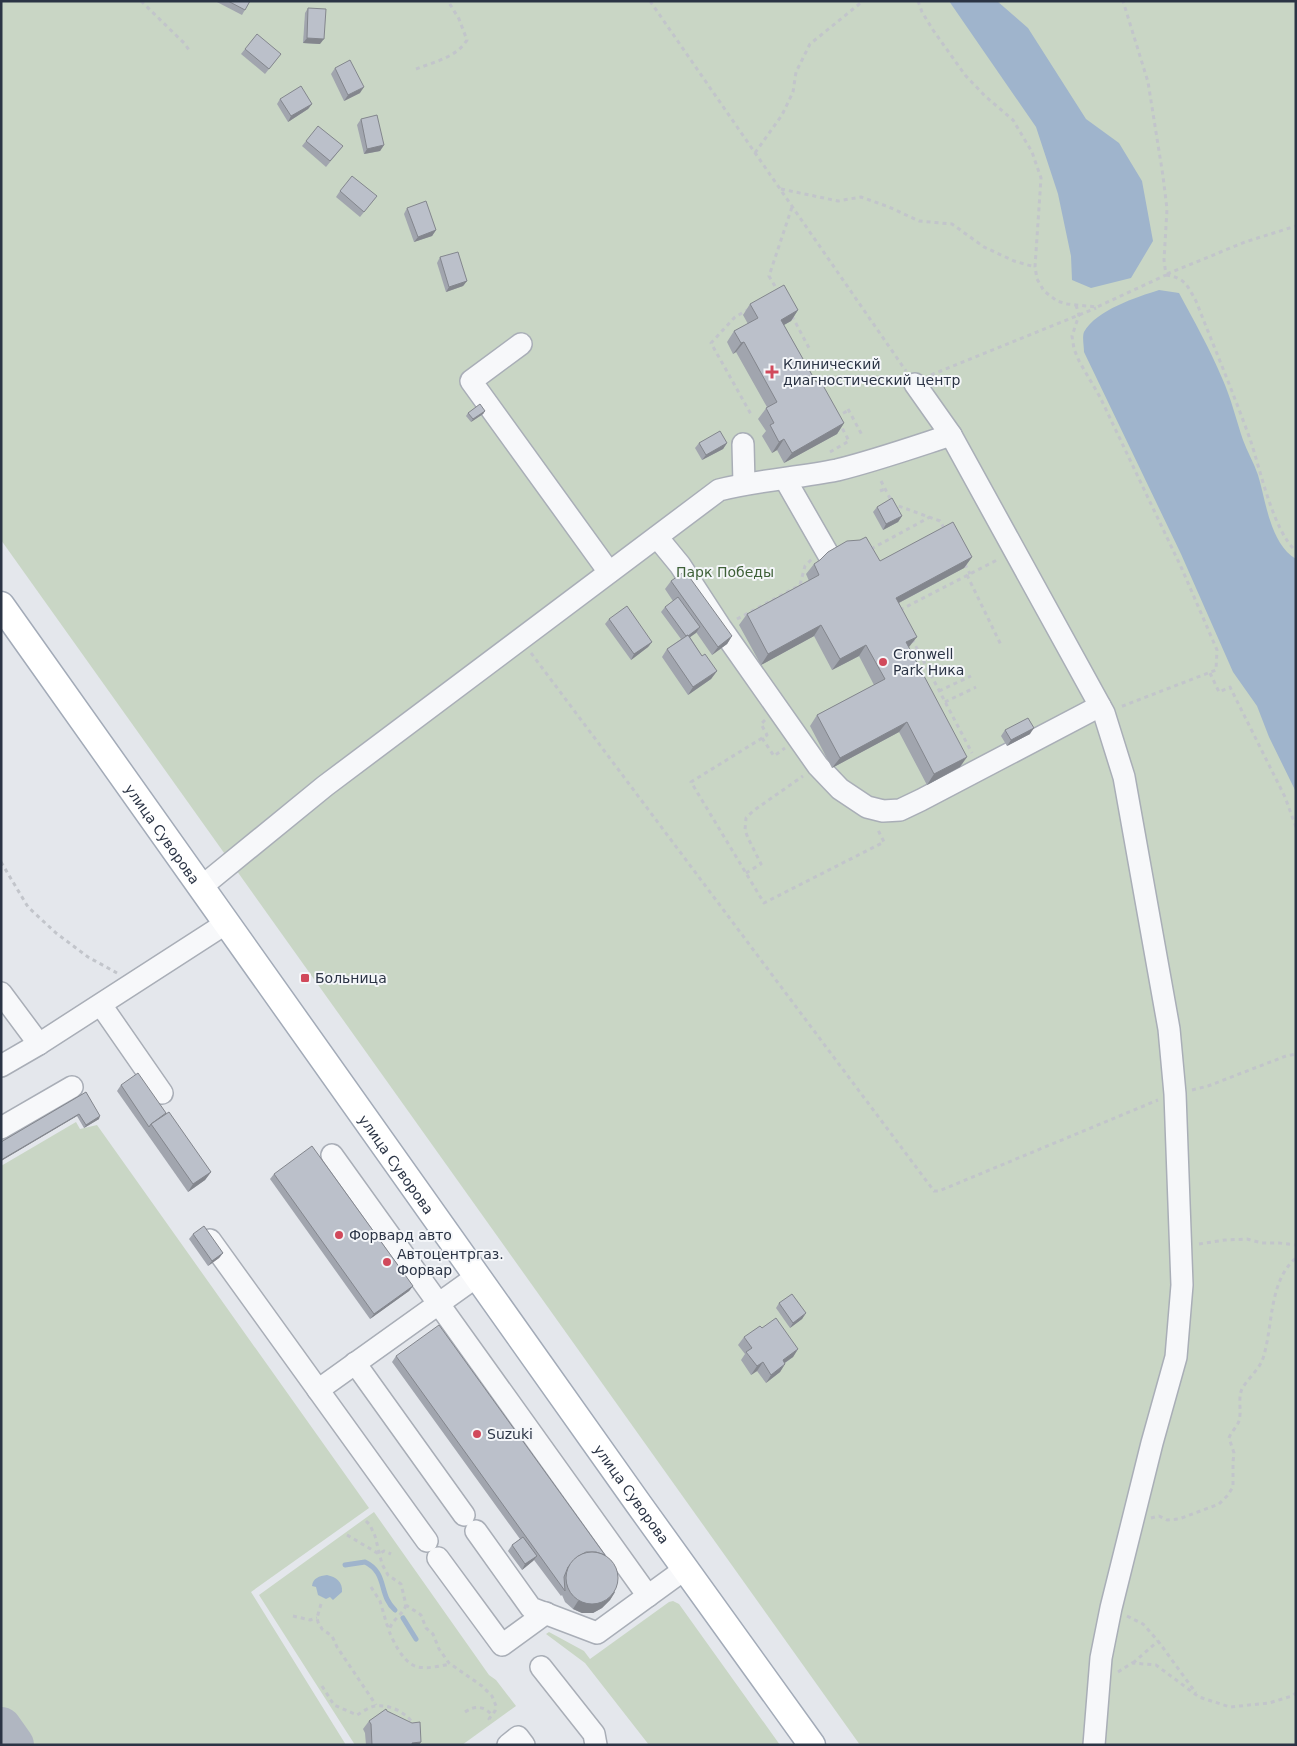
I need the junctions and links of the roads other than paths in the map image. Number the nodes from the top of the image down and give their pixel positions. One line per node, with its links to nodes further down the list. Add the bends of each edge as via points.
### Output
1 (522, 344): 9 (lane, via 471,381)
2 (915, 384): 3 (lane)
3 (951, 436): 5 (lane, via 839,469); 11 (lane)
4 (743, 444): 6 (lane)
5 (785, 479): 6 (lane); 8 (lane)
6 (744, 484): 7 (lane, via 719,490)
7 (657, 537): 9 (lane); 11 (lane, via 680,565 780,710 803,732 818,766 840,789 867,808 900,810)
8 (828, 554)
9 (609, 572): 12 (lane, via 325,786)
10 (1, 605): 12 (main road, улица Суворова)
11 (1102, 710): 35 (lane, via 1126,786 1169,1029 1175,1094 1182,1285 1176,1357 1101,1658)
12 (200, 888): 13 (main road, улица Суворова)
13 (226, 924): 15 (lane); 23 (main road, улица Суворова)
14 (1, 993): 16 (lane)
15 (101, 1005): 16 (lane); 19 (lane)
16 (39, 1044): 17 (lane)
17 (1, 1066)
18 (72, 1087): 20 (lane)
19 (162, 1092)
20 (1, 1128)
21 (332, 1155): 24 (lane)
22 (210, 1240): 26 (lane)
23 (476, 1277): 24 (lane); 27 (main road, улица Суворова)
24 (439, 1304): 25 (lane); 28 (lane)
25 (355, 1363): 26 (lane); 29 (lane, via 531,1608)
26 (318, 1390): 29 (lane, via 502,1646)
27 (685, 1569): 28 (lane); 34 (main road, улица Суворова)
28 (648, 1596): 29 (lane, via 597,1633)
29 (546, 1613)
30 (541, 1667): 33 (lane, via 594,1734)
31 (508, 1745): 32 (lane, via 518,1737)
32 (524, 1745)
33 (596, 1745)
34 (812, 1745)
35 (1094, 1745)

